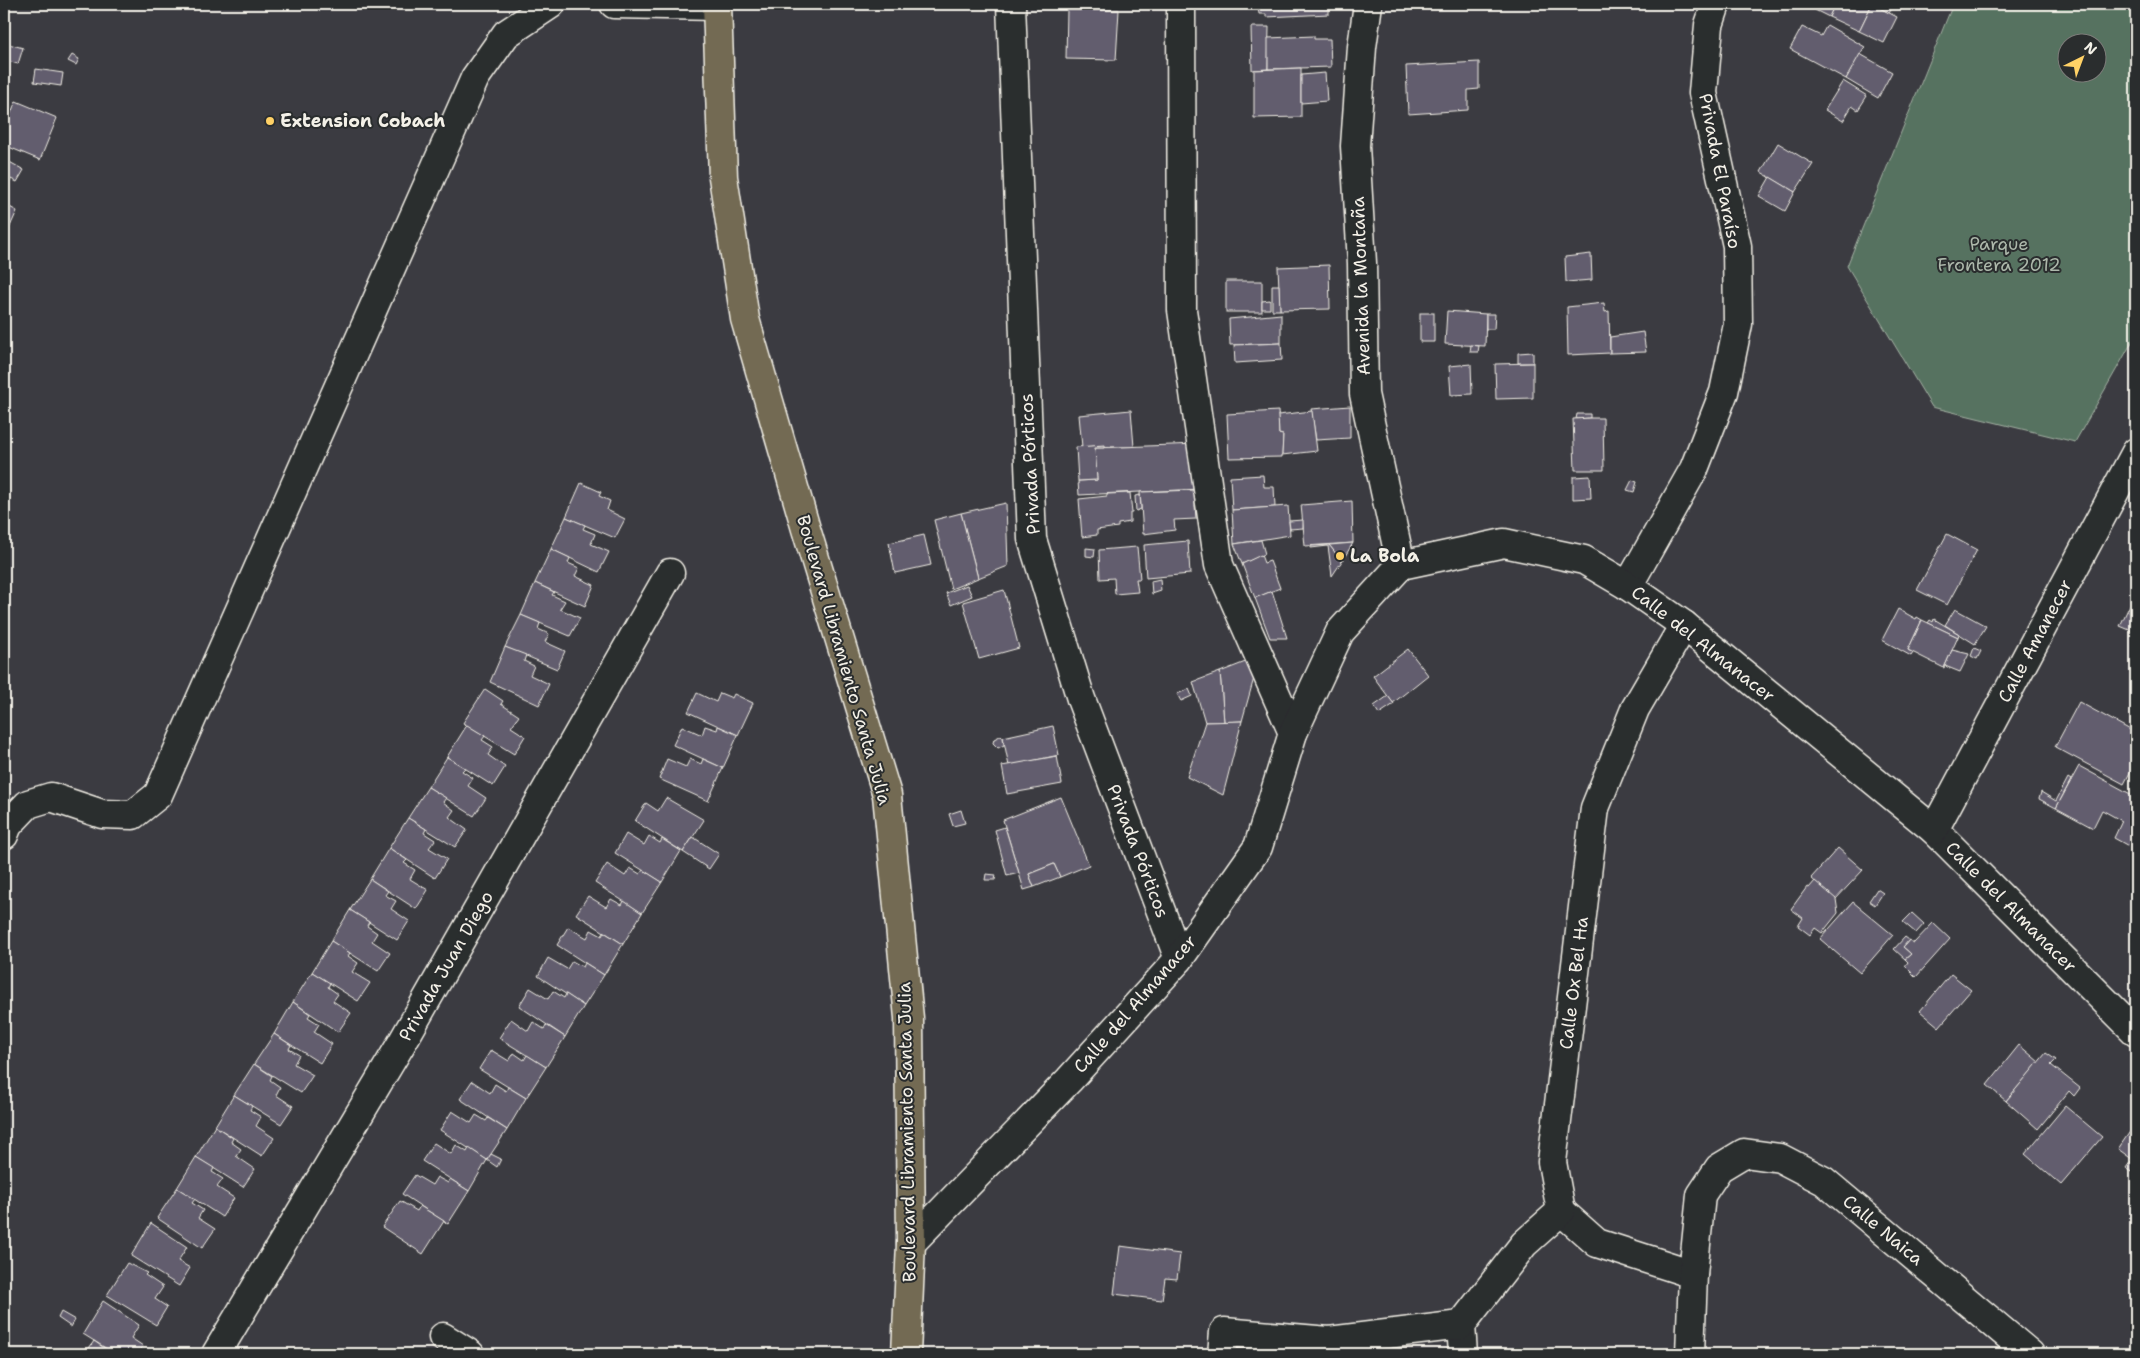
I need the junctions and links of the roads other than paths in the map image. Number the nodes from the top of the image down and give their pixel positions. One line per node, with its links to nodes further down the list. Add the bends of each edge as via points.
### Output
1 (551, 4): 15 (street, via 506,34 475,78 158,795 133,815 102,814 51,797 28,804 8,825)
2 (614, 4): 7 (street)
3 (1011, 4): 16 (street, Privada Pórticos, via 1032,539 1080,699)
4 (1181, 4): 13 (street, via 1182,310 1220,566)
5 (1368, 4): 9 (street, Avenida la Montaña, via 1355,146 1362,263 1364,394)
6 (1716, 4): 11 (street, Privada El Paraíso, via 1709,25 1703,93 1737,246 1738,324 1724,392 1694,469)
7 (717, 5): 19 (main road, Boulevard Libramiento Santa Julia, via 723,178 746,319 806,529 888,795 909,1018)
8 (2136, 452): 14 (street, Calle Amanecer)
9 (1401, 565): 11 (street, Calle del Almanacer, via 1504,543 1584,560); 13 (street, Calle del Almanacer, via 1340,632)
10 (670, 573): 25 (street, Privada Juan Diego, via 404,1041)
11 (1628, 586): 12 (street, Calle del Almanacer)
12 (1684, 624): 14 (street, Calle del Almanacer); 18 (street, Calle Ox Bel Ha, via 1635,708 1595,808 1552,1162)
13 (1293, 733): 16 (street, Calle del Almanacer, via 1258,847)
14 (1934, 830): 17 (street, Calle del Almanacer)
15 (4, 835)
16 (1178, 959): 19 (street, Calle del Almanacer, via 1069,1080)
17 (2136, 1032)
18 (1560, 1211): 20 (street, via 1597,1243); 21 (street, via 1524,1244)
19 (912, 1243): 27 (main road, Boulevard Libramiento Santa Julia)
20 (1693, 1274): 29 (street); 30 (street, Calle Naica, via 1701,1195 1718,1168 1744,1153 1780,1158 1824,1181)
21 (1461, 1325): 24 (street); 28 (street)
22 (443, 1337): 26 (street)
23 (1223, 1343): 24 (street)
24 (1329, 1348)
25 (216, 1354)
26 (470, 1354)
27 (906, 1354)
28 (1463, 1354)
29 (1690, 1354)
30 (2030, 1354)

